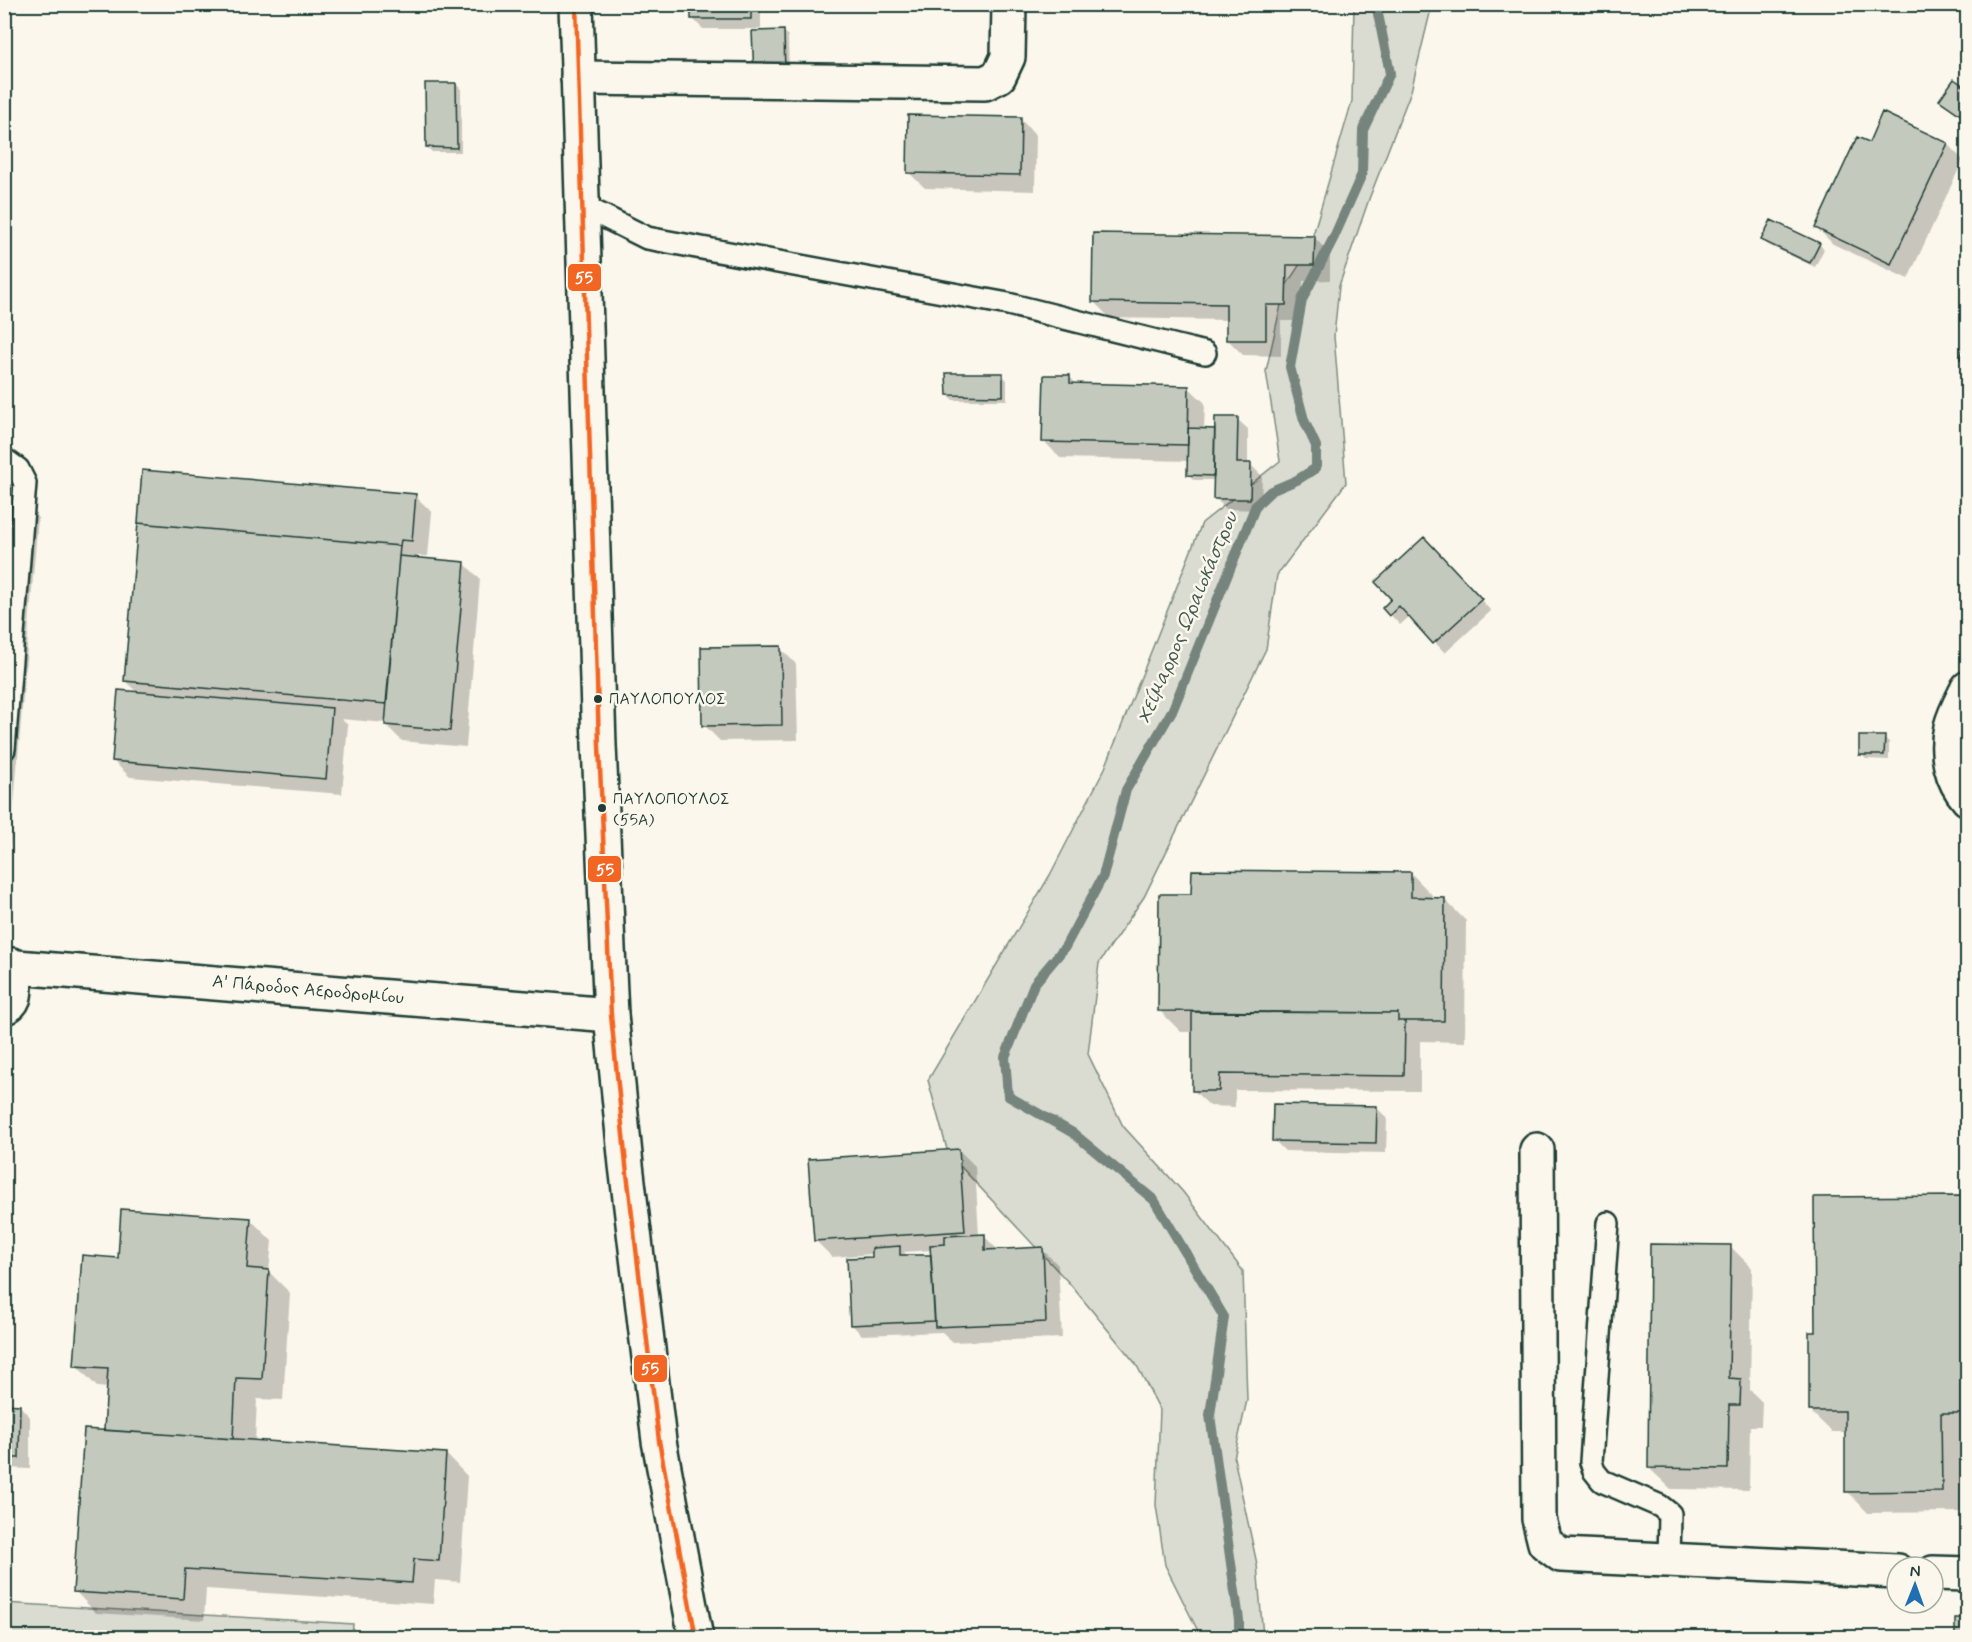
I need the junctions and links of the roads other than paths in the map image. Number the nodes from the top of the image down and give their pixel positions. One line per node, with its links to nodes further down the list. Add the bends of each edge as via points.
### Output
1 (576, 4): 3 (street)
2 (1009, 4): 3 (street, via 1008,57 999,76 985,84)
3 (578, 78): 4 (street)
4 (583, 206): 5 (lane, via 647,238 1008,304); 12 (street, via 598,746)
5 (1205, 353)
6 (4, 459): 8 (lane, via 18,469 25,483)
7 (1968, 688): 9 (street, via 1951,728 1949,761 1958,789)
8 (4, 749)
9 (1968, 799)
10 (10, 961): 11 (lane, via 20,1003); 12 (street, Α' Πάροδος Αεροδρομίου)
11 (4, 1014)
12 (611, 1015): 19 (street, via 659,1441)
13 (1537, 1150): 15 (street, via 1539,1519 1545,1543 1560,1555)
14 (1608, 1223): 15 (lane, via 1591,1462 1602,1481 1670,1514)
15 (1669, 1561): 16 (street)
16 (1885, 1570)
17 (1945, 1573): 18 (street)
18 (1968, 1574)
19 (696, 1638)

